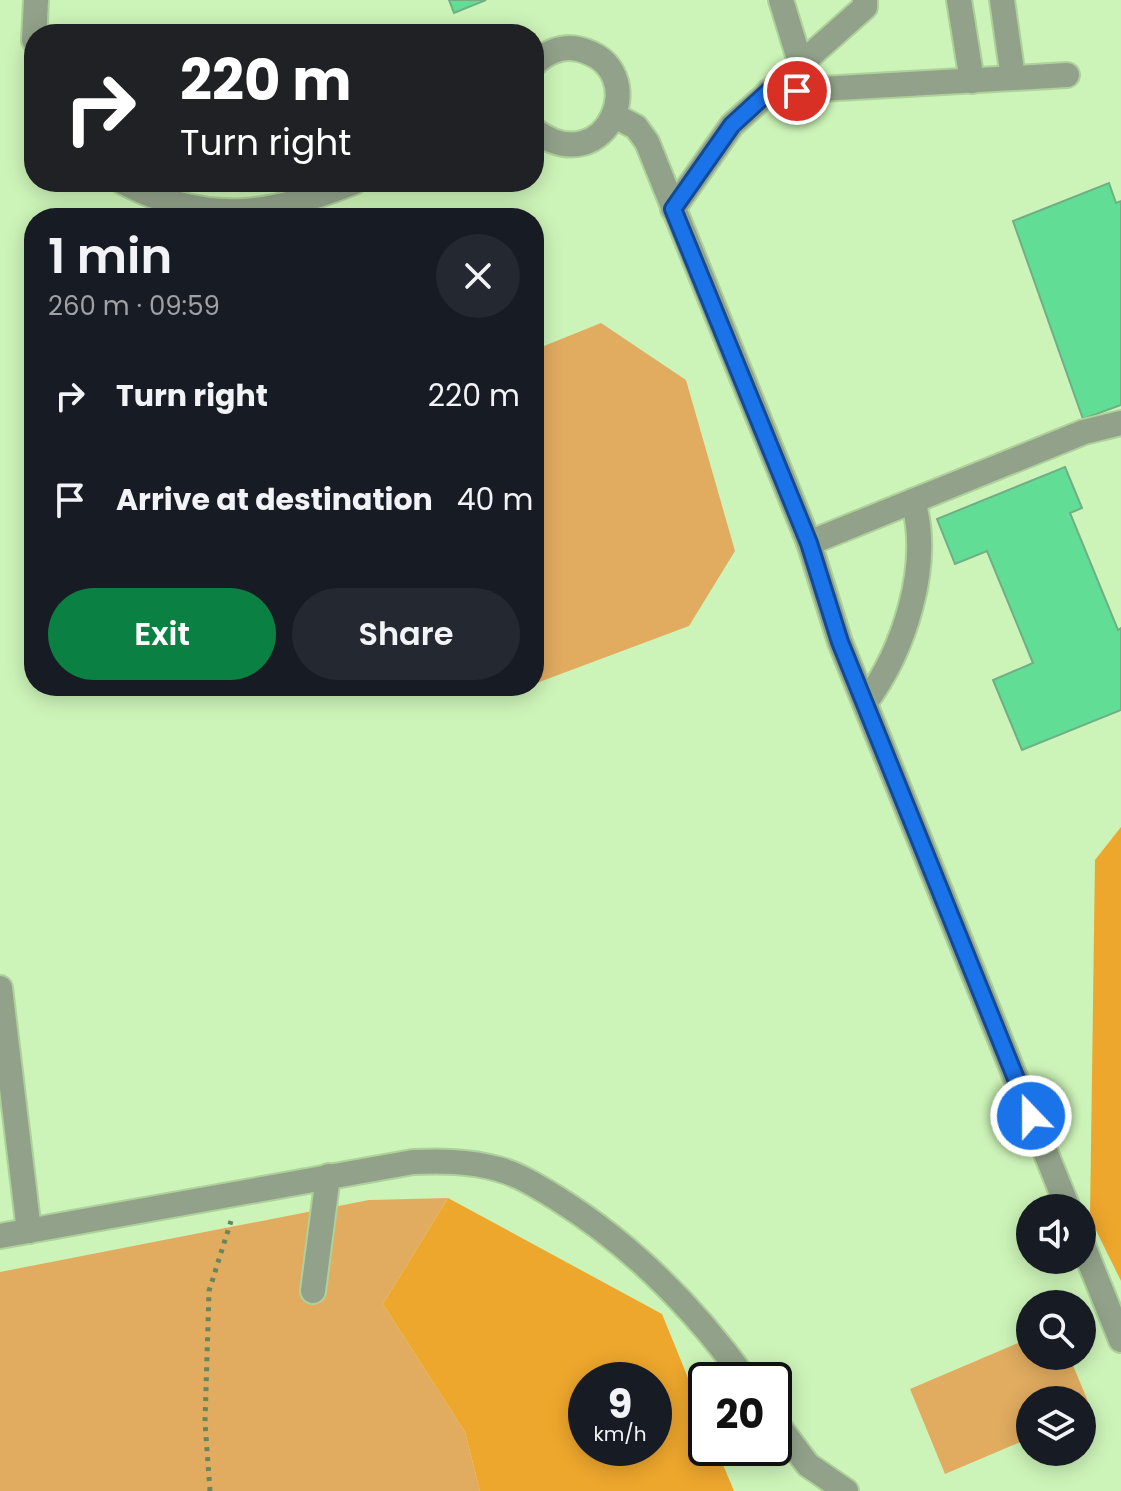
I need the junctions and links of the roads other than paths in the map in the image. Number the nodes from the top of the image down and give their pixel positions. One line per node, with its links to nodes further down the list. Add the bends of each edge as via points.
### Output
1 (36, 0): 6 (lane)
2 (781, 0): 8 (lane)
3 (865, 0): 8 (lane, via 865,7)
4 (959, 0): 11 (lane)
5 (1002, 0): 10 (lane)
6 (35, 24)
7 (544, 57): 13 (lane, via 571,47 606,63 616,79)
8 (800, 62): 12 (lane)
9 (1067, 75): 10 (lane)
10 (1013, 78): 11 (lane)
11 (972, 81): 12 (lane)
12 (768, 92): 19 (lane, via 732,125)
13 (615, 116): 14 (lane, via 588,142 569,146); 19 (lane, via 636,127 647,142)
14 (544, 138)
15 (147, 192): 17 (lane)
16 (326, 192): 18 (lane)
17 (194, 208)
18 (279, 208)
19 (673, 209): 22 (lane)
20 (1121, 423): 21 (lane, via 1084,432)
21 (913, 501): 22 (lane); 23 (lane, via 921,550 907,611 886,676)
22 (809, 543): 23 (lane)
23 (865, 703): 26 (lane)
24 (0, 988): 27 (lane)
25 (328, 1176): 27 (lane); 30 (lane); 32 (lane, via 413,1162 456,1161 501,1169 581,1214 663,1281)
26 (1062, 1194)
27 (29, 1231): 28 (lane)
28 (0, 1236)
29 (1094, 1274): 31 (lane)
30 (313, 1291)
31 (1121, 1340)
32 (732, 1362)
33 (792, 1444): 34 (lane, via 808,1465)
34 (846, 1491)

